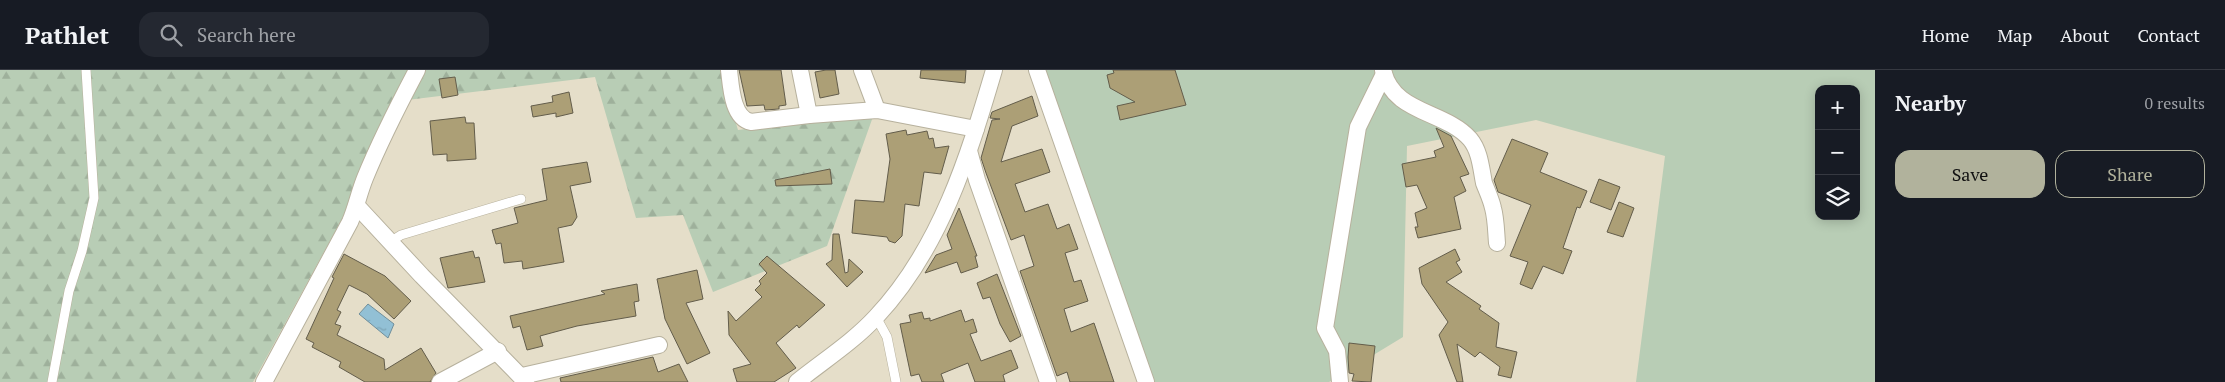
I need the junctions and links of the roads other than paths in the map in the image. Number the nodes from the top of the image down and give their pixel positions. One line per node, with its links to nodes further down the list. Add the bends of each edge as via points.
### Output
1 (86, 70): 21 (lane, via 94,198 69,291)
2 (417, 70): 14 (street, via 380,142)
3 (729, 70): 10 (street, via 738,114 746,121)
4 (800, 70): 10 (street)
5 (862, 70): 9 (street)
6 (994, 70): 11 (street)
7 (1037, 70): 27 (street)
8 (1383, 72): 16 (street, via 1392,91 1404,103 1458,127 1471,141 1494,209); 28 (street, via 1358,126 1325,328 1337,352)
9 (877, 110): 10 (street); 11 (street)
10 (808, 115)
11 (976, 129): 12 (street)
12 (969, 151): 17 (street, via 940,223 917,266); 26 (street)
13 (522, 199): 15 (lane, via 402,235)
14 (357, 206): 15 (street); 22 (street)
15 (390, 242): 19 (street)
16 (1497, 243)
17 (876, 317): 24 (street); 25 (lane, via 886,333)
18 (659, 345): 20 (street)
19 (498, 351): 20 (street); 23 (street)
20 (524, 379)
21 (52, 382)
22 (264, 382)
23 (440, 382)
24 (797, 382)
25 (896, 382)
26 (1048, 382)
27 (1146, 382)
28 (1340, 382)

